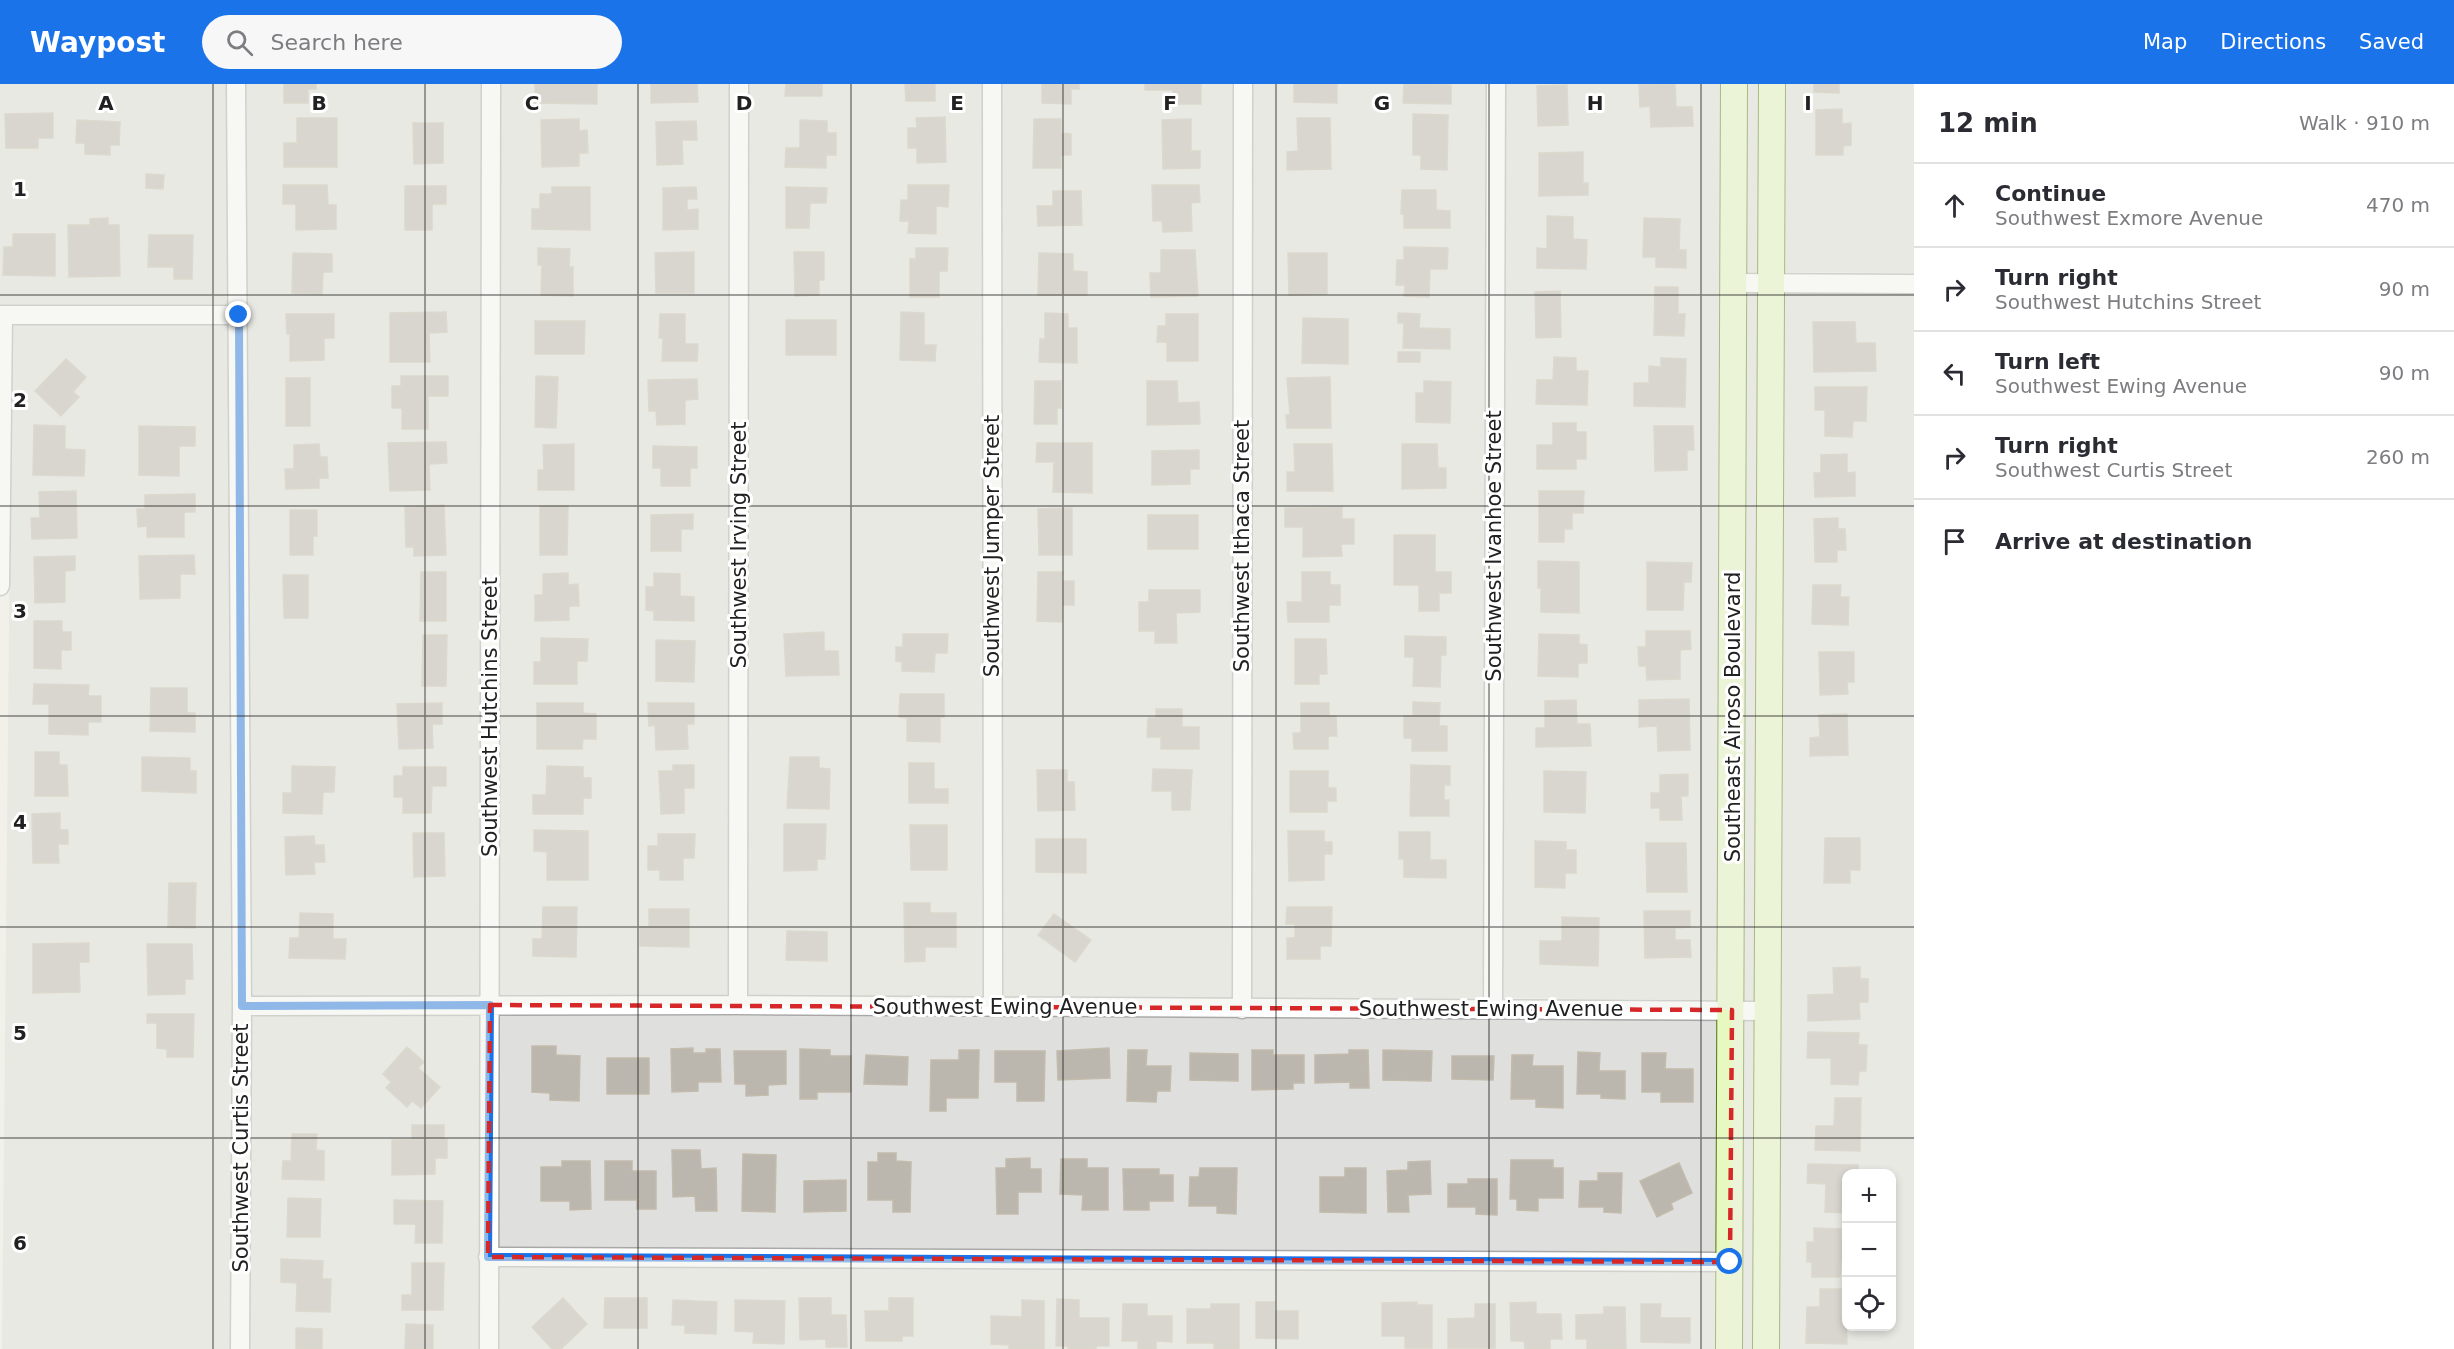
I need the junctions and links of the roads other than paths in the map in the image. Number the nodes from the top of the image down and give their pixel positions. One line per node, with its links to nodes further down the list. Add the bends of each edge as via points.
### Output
1 (236, 84): 13 (street, Southwest Curtis Street)
2 (491, 84): 15 (street, Southwest Hutchins Street)
3 (739, 84): 16 (street, Southwest Irving Street)
4 (992, 84): 18 (street, Southwest Jumper Street)
5 (1243, 84): 20 (street, Southwest Ithaca Street)
6 (1496, 84): 19 (street, Southwest Ivanhoe Street)
7 (1734, 84): 9 (main road, Southeast Airoso Boulevard)
8 (1772, 84): 10 (main road, Southeast Airoso Boulevard)
9 (1734, 283): 10 (street); 21 (main road, Southeast Airoso Boulevard)
10 (1771, 283): 11 (street); 22 (main road, Southeast Airoso Boulevard)
11 (1914, 284)
12 (1, 315): 13 (street); 14 (street)
13 (239, 315): 17 (street, Southwest Curtis Street)
14 (0, 586)
15 (490, 1005): 16 (street, Southwest Ewing Avenue); 17 (street, Southwest Ewing Avenue); 23 (street, Southwest Hutchins Street)
16 (738, 1005): 18 (street, Southwest Ewing Avenue)
17 (242, 1006): 25 (street, Southwest Curtis Street)
18 (993, 1007): 20 (street, Southwest Ewing Avenue)
19 (1493, 1008): 20 (street, Southwest Ewing Avenue); 21 (street, Southwest Ewing Avenue)
20 (1242, 1009)
21 (1732, 1010): 22 (street, Southwest Ewing Avenue); 24 (main road, Southeast Airoso Boulevard)
22 (1768, 1011): 28 (main road, Southeast Airoso Boulevard)
23 (488, 1257): 24 (street); 26 (street, Southwest Hutchins Street)
24 (1730, 1262): 27 (main road, Southeast Airoso Boulevard)
25 (240, 1349)
26 (489, 1349)
27 (1729, 1349)
28 (1766, 1349)

